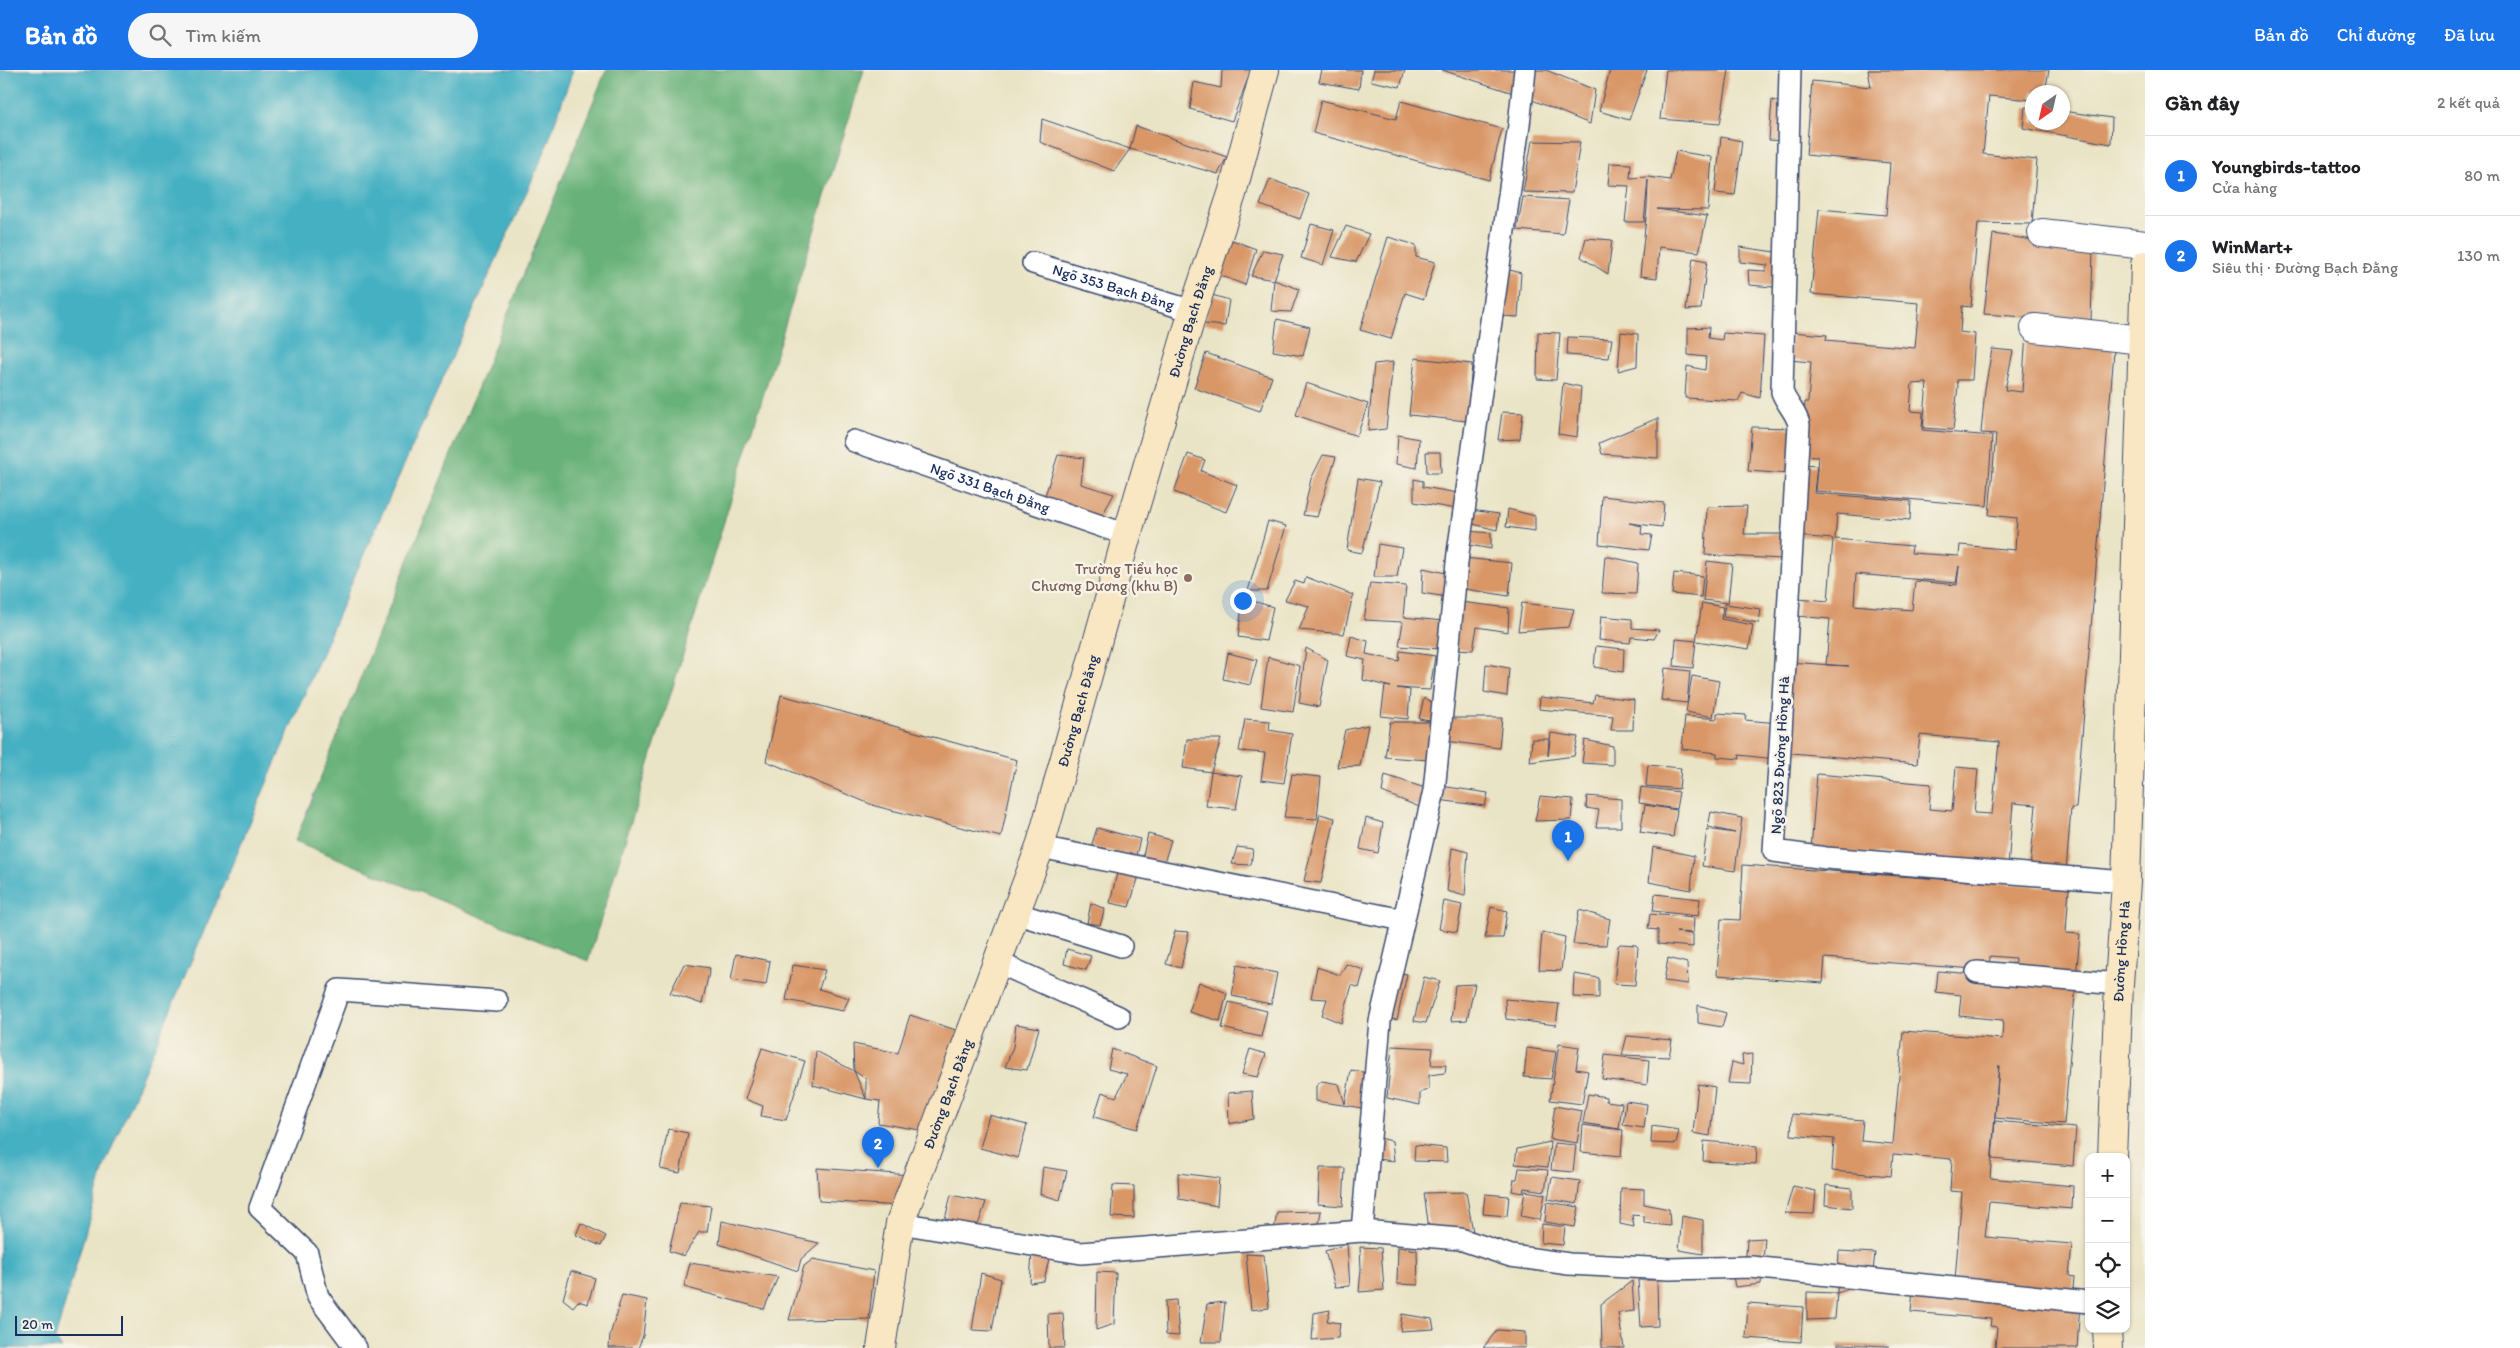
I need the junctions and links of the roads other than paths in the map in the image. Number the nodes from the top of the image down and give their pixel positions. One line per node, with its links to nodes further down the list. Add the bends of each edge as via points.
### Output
1 (1265, 70): 8 (street, Đường Bạch Đằng, via 1232,194)
2 (1525, 70): 16 (lane, via 1520,125 1458,553 1435,784)
3 (1790, 70): 14 (lane, Ngõ 823 Đường Hồng Hà, via 1782,392 1799,425 1774,851)
4 (2042, 233): 5 (street)
5 (2145, 245)
6 (1034, 263): 8 (lane, Ngõ 353 Bạch Đằng)
7 (2145, 266): 10 (street, Đường Hồng Hà)
8 (1193, 311): 12 (street, Đường Bạch Đằng)
9 (2035, 328): 10 (street)
10 (2142, 340): 14 (street, Đường Hồng Hà)
11 (854, 441): 12 (lane, Ngõ 331 Bạch Đằng)
12 (1127, 534): 13 (street, Đường Bạch Đằng)
13 (1040, 847): 15 (street, Đường Bạch Đằng); 16 (lane)
14 (2126, 882): 20 (street, Đường Hồng Hà)
15 (1015, 912): 17 (lane); 18 (street, Đường Bạch Đằng)
16 (1403, 920): 25 (lane, via 1380,1021)
17 (1121, 946)
18 (997, 962): 22 (lane); 24 (street, Đường Bạch Đằng)
19 (1976, 972): 20 (lane)
20 (2119, 984): 23 (street, Đường Hồng Hà)
21 (497, 1001): 28 (lane, via 339,990 260,1208 307,1253 318,1297)
22 (1119, 1017)
23 (2112, 1153)
24 (900, 1223): 25 (lane, via 1081,1253); 29 (street, Đường Bạch Đằng)
25 (1362, 1231): 26 (lane, via 1460,1239 1511,1256 1569,1264 1669,1269 1751,1266)
26 (2085, 1302)
27 (2107, 1333): 30 (street)
28 (356, 1348)
29 (881, 1348)
30 (2108, 1348)

